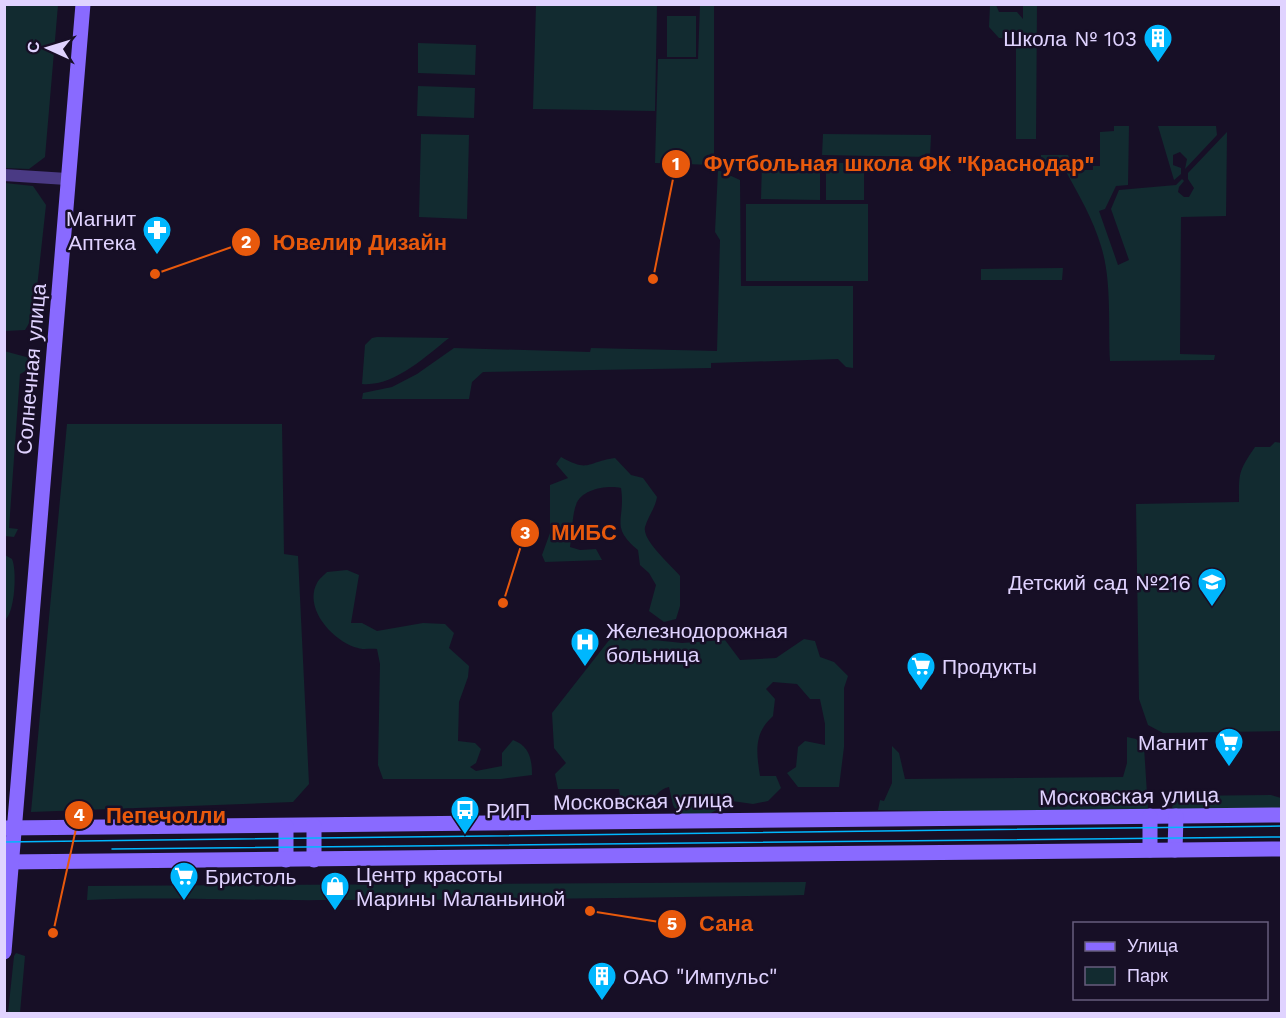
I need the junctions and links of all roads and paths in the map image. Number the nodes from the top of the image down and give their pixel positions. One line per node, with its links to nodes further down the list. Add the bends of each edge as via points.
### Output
1 (83, 4): 3 (street, Солнечная улица)
2 (4, 175): 3 (street)
3 (67, 179): 9 (street, Солнечная улица)
4 (1281, 815): 6 (street, Московская улица)
5 (1150, 816): 6 (street, Московская улица); 8 (street, Московская улица); 11 (street)
6 (1176, 816): 12 (street)
7 (286, 826): 8 (street, Московская улица); 9 (street, Московская улица); 13 (street)
8 (314, 826): 14 (street)
9 (10, 829): 15 (street, Солнечная улица)
10 (1281, 849): 12 (street)
11 (1150, 850): 12 (street); 14 (street)
12 (1175, 850)
13 (286, 860): 14 (street); 15 (street)
14 (314, 860)
15 (9, 863): 16 (street, Солнечная улица)
16 (4, 952)

